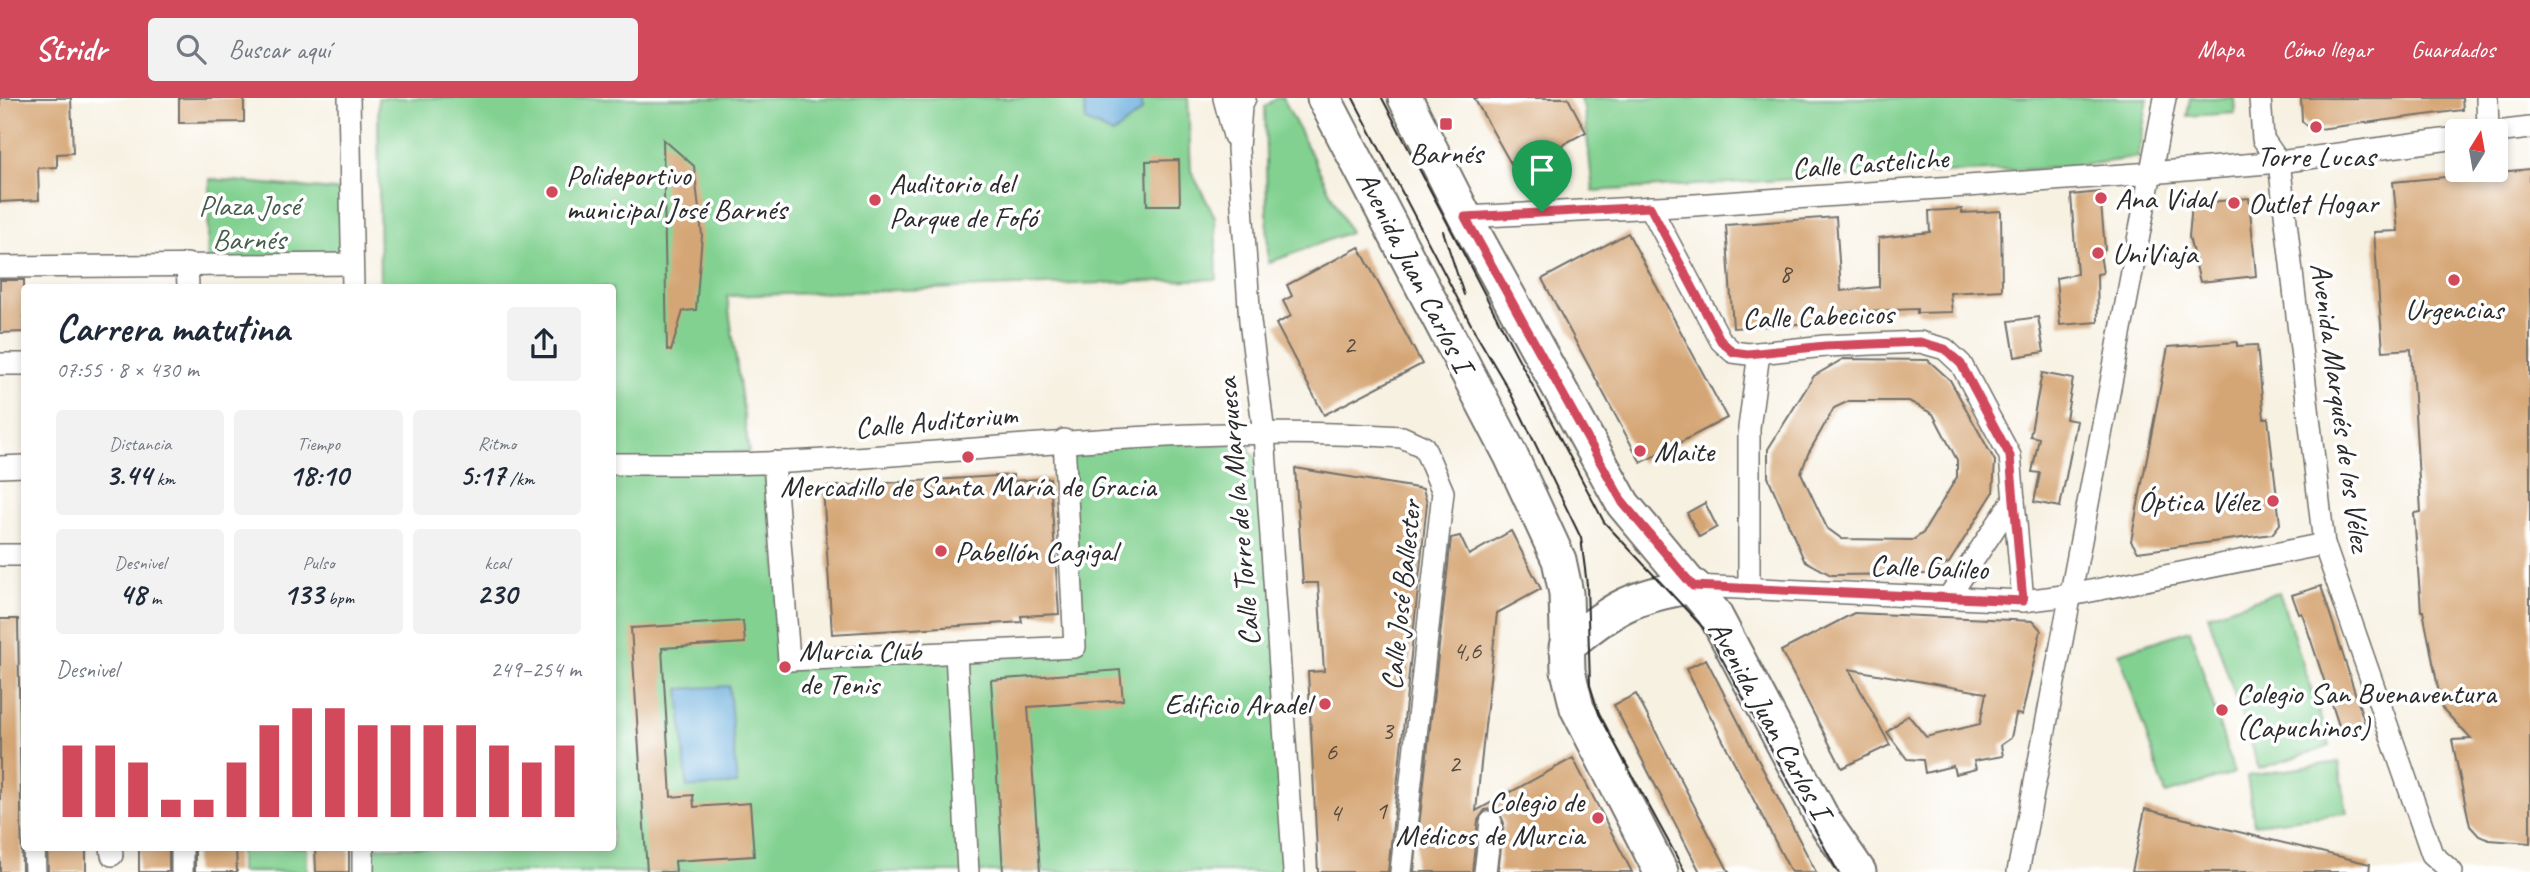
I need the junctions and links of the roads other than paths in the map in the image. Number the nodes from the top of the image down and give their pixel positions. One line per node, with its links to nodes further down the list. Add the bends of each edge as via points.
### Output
1 (349, 98): 17 (street)
2 (1324, 98): 39 (main road, Avenida Juan Carlos I, via 1504,443 1559,560 1566,593)
3 (1405, 98): 15 (main road, Avenida Juan Carlos I)
4 (2165, 98): 13 (street)
5 (2260, 98): 12 (street, Avenida Marqués de los Vélez, via 2263,139)
6 (2487, 98): 8 (street)
7 (1238, 100): 24 (street, Calle Torre de la Marquesa, via 1250,321)
8 (2487, 119)
9 (2530, 128): 10 (street)
10 (2508, 131)
11 (2445, 140): 12 (street, Calle Casteliche)
12 (2278, 162): 13 (street, Calle Casteliche); 31 (street, Avenida Marqués de los Vélez)
13 (2152, 172): 14 (street, Calle Casteliche); 36 (street)
14 (1650, 207): 15 (street, Calle Casteliche); 21 (street, Calle Cabecicos, via 1721,341 1733,352)
15 (1465, 217): 34 (main road, Avenida Juan Carlos I, via 1623,503)
16 (187, 264): 17 (street); 18 (street); 19 (street)
17 (352, 264): 20 (street)
18 (0, 267)
19 (188, 284)
20 (353, 284)
21 (1759, 353): 30 (street, Calle Cabecicos, via 1920,342 1945,349 1961,364 2010,456); 35 (street, via 1749,428)
22 (0, 364): 23 (street)
23 (21, 364)
24 (1264, 434): 25 (street, Calle Auditorium); 49 (street, Calle Torre de la Marquesa); 50 (street, Calle José Ballester, via 1402,437 1424,447 1443,492)
25 (1064, 440): 26 (street, Calle Auditorium); 40 (street, via 1075,647)
26 (774, 462): 27 (street, Calle Auditorium); 40 (street, via 789,660)
27 (616, 464)
28 (21, 466): 29 (street)
29 (0, 467)
30 (2014, 499): 37 (street); 38 (street, Calle Cabecicos)
31 (2324, 544): 36 (street, Calle Galileo); 55 (street, Avenida Marqués de los Vélez, via 2432,854)
32 (0, 555): 33 (street)
33 (21, 555)
34 (1693, 586): 35 (street, Calle Galileo); 39 (main road, via 1648,594 1601,618); 53 (main road, Avenida Juan Carlos I, via 1713,613 1824,821)
35 (1749, 590): 37 (street, Calle Galileo)
36 (2071, 595): 38 (street, Calle Galileo); 54 (street)
37 (1948, 598): 38 (street, Calle Galileo)
38 (2023, 601)
39 (1566, 647): 52 (main road, Avenida Juan Carlos I, via 1577,708)
40 (956, 653): 48 (street)
41 (1491, 822): 51 (street)
42 (34, 851): 45 (street)
43 (182, 851): 46 (street)
44 (363, 851): 47 (street)
45 (35, 872)
46 (182, 872)
47 (363, 872)
48 (968, 872)
49 (1294, 872)
50 (1401, 872)
51 (1485, 872)
52 (1661, 872)
53 (1859, 872)
54 (2018, 872)
55 (2452, 872)

